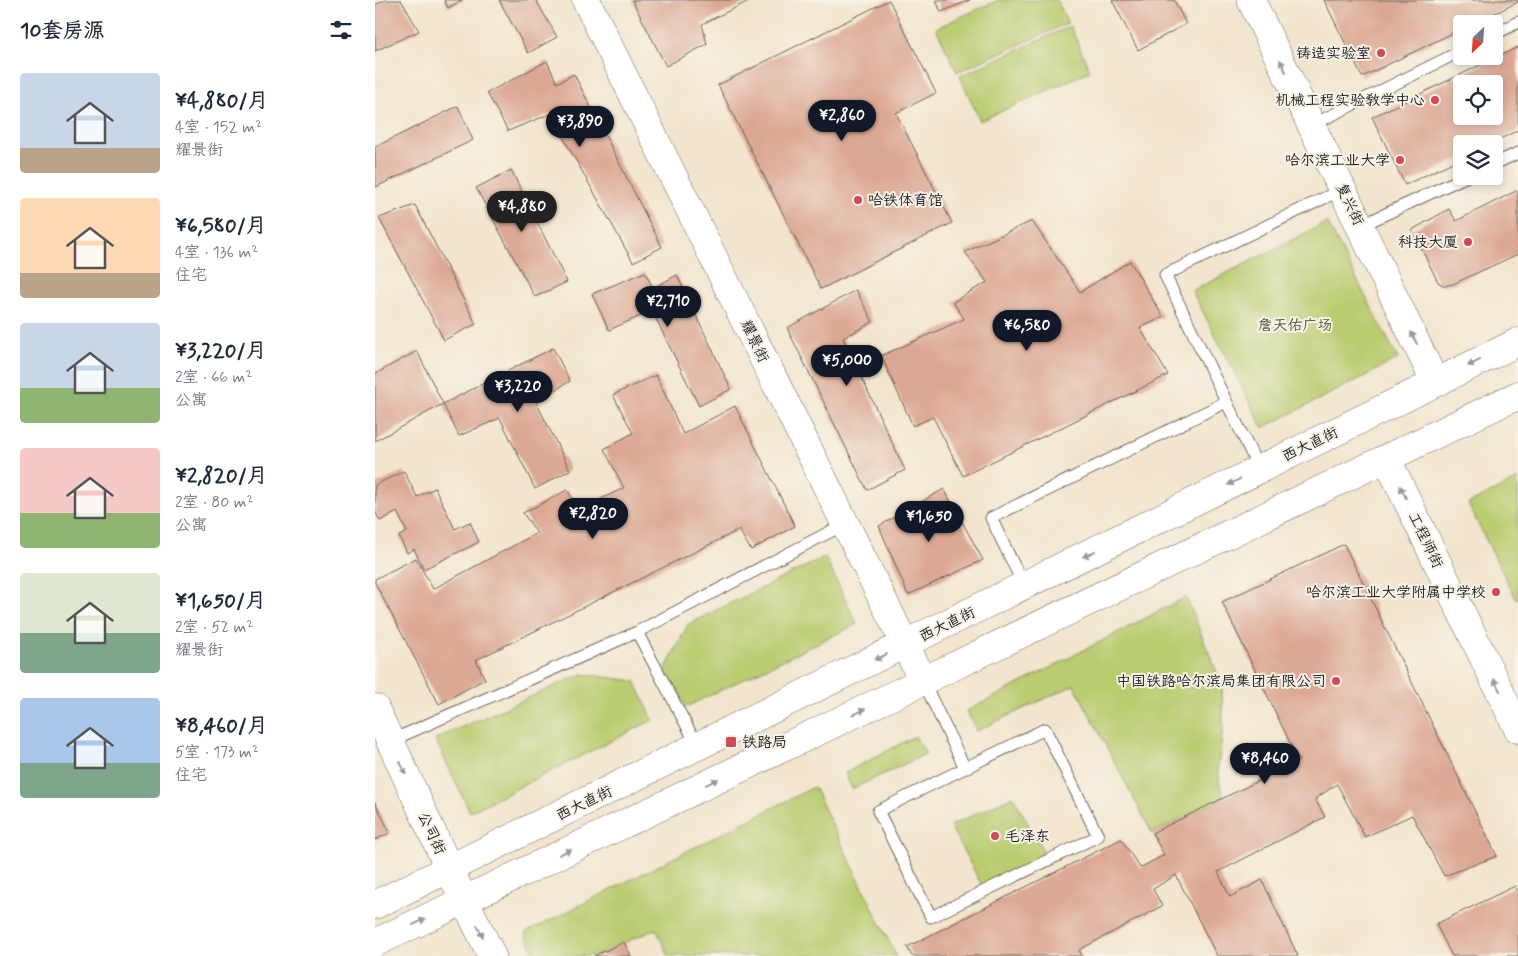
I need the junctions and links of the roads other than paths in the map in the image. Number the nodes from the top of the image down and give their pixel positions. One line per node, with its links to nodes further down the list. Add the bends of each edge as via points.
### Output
1 (586, 0): 18 (main road, 耀景街)
2 (1251, 0): 6 (main road, 复兴街, one-way to 2)
3 (1518, 22): 4 (lane)
4 (1503, 30)
5 (1453, 55): 6 (lane)
6 (1311, 125): 10 (main road, 复兴街)
7 (1518, 153): 8 (lane)
8 (1503, 160)
9 (1453, 183): 11 (lane)
10 (1343, 190): 11 (main road, 复兴街); 15 (lane, via 1165,275)
11 (1360, 226): 13 (main road, 复兴街, one-way to 11)
12 (1518, 342): 13 (main road, 西大直街, one-way to 13)
13 (1435, 382): 17 (main road, 西大直街)
14 (1518, 395): 16 (main road)
15 (1226, 402): 17 (lane); 19 (lane, via 991,518)
16 (1387, 459): 22 (main road); 24 (main road, 工程师街, one-way to 16)
17 (1259, 469): 19 (main road, 西大直街, one-way to 19)
18 (845, 524): 20 (lane); 21 (main road, 耀景街)
19 (1024, 586): 21 (main road, 西大直街)
20 (637, 632): 25 (lane); 26 (lane)
21 (905, 645): 22 (main road, 耀景街); 26 (main road, 西大直街, one-way to 26)
22 (923, 681): 27 (lane); 29 (main road, one-way to 22)
23 (375, 708): 25 (main road, 公司街)
24 (1518, 729)
25 (390, 741): 28 (main road, 公司街, one-way to 28)
26 (698, 747): 28 (main road, 西大直街)
27 (965, 768): 27 (lane, via 878,811 931,917 1098,836 1045,729)
28 (449, 869): 29 (main road, 公司街); 30 (main road, 西大直街)
29 (464, 900): 31 (main road, one-way to 29); 32 (main road, 公司街, one-way to 32)
30 (375, 906)
31 (375, 943)
32 (492, 956)

